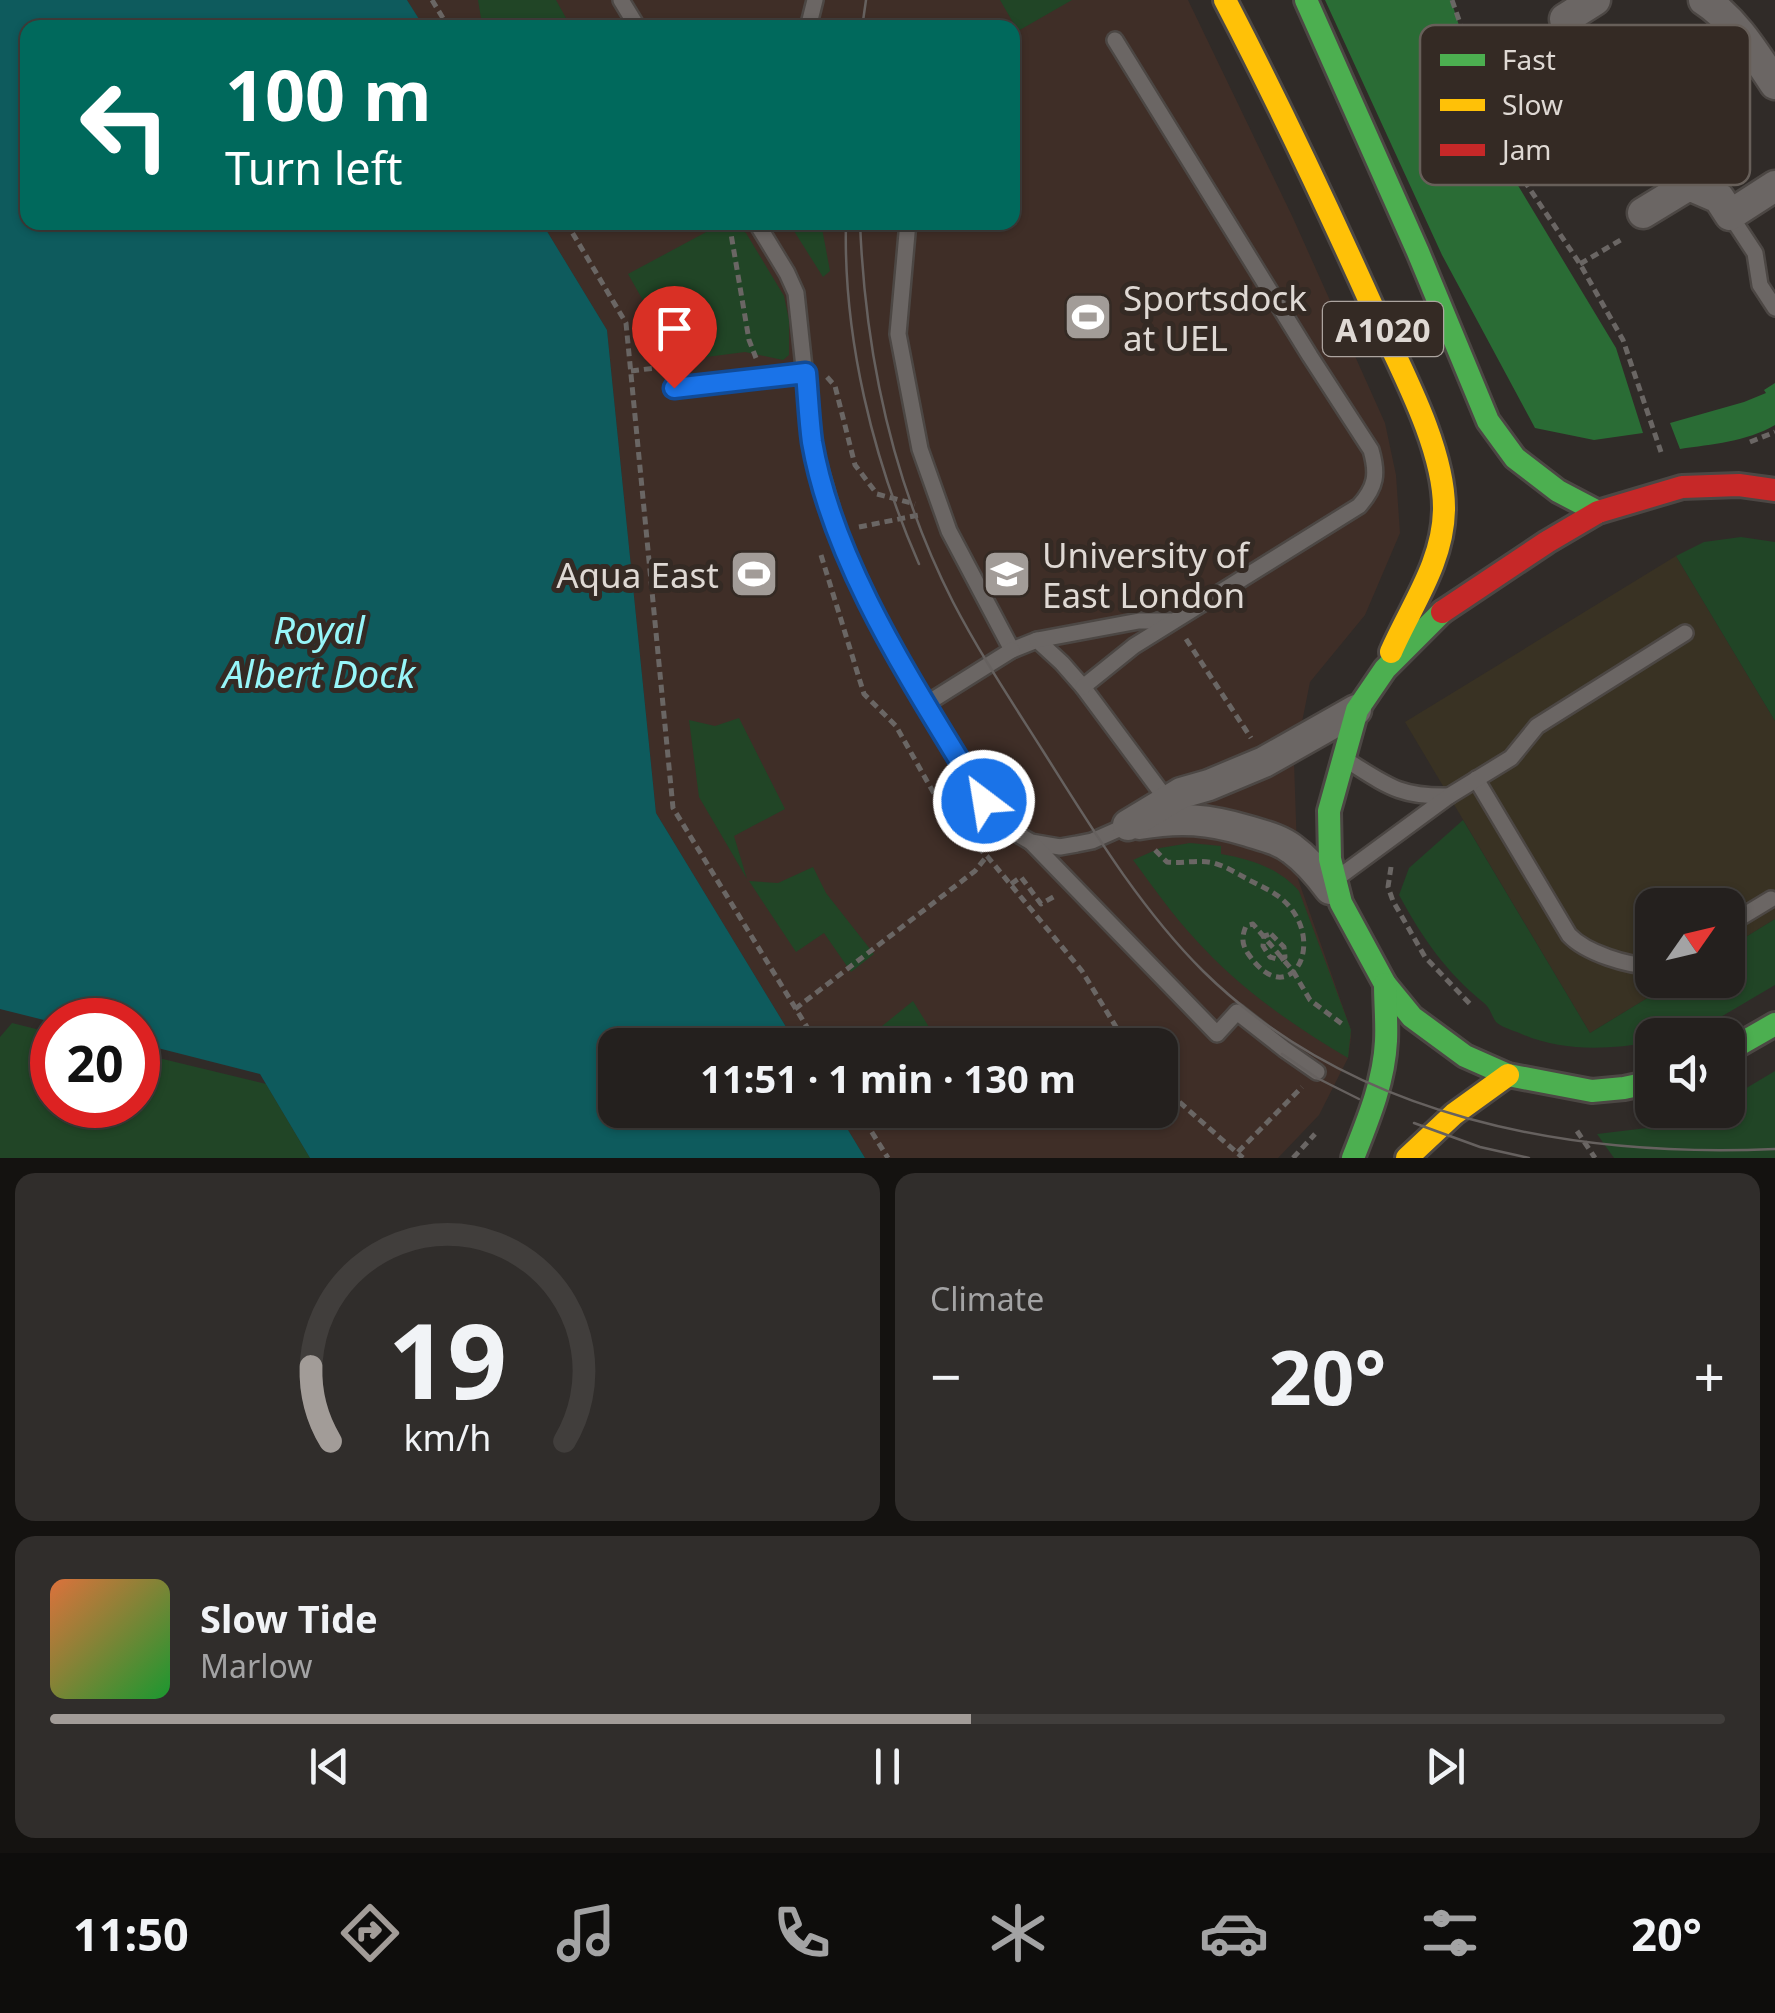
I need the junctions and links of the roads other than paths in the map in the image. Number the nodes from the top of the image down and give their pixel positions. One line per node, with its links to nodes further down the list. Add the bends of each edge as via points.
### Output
1 (1225, 0): 26 (main road, A1020, via 1394,353 1440,473 1440,550)
2 (1306, 0): 21 (main road, A1020, via 1488,420 1515,458 1558,492)
3 (1594, 0): 5 (street)
4 (1704, 0): 6 (street)
5 (1566, 25)
6 (1732, 25)
7 (1116, 40): 22 (lane, via 1376,466 1368,496 1358,506)
8 (1750, 47): 9 (street)
9 (1775, 84)
10 (1775, 186): 11 (street)
11 (1730, 215): 12 (street, via 1719,198 1689,185); 15 (lane, via 1755,252 1760,285)
12 (1637, 224)
13 (761, 230): 16 (lane, via 796,294)
14 (907, 230): 25 (lane, via 898,334 920,448 949,530)
15 (1775, 308)
16 (806, 373): 17 (lane); 28 (lane, via 812,442 840,537)
17 (674, 388)
18 (1771, 462): 19 (main road)
19 (1739, 486): 20 (main road); 21 (main road, via 1682,487)
20 (1775, 490)
21 (1598, 512): 26 (main road, via 1447,608)
22 (1174, 621): 24 (lane); 27 (lane)
23 (1685, 633): 31 (lane, via 1537,726 1511,758)
24 (1036, 640): 25 (lane); 27 (lane)
25 (1012, 650): 28 (lane)
26 (1385, 669): 29 (main road)
27 (1082, 687): 33 (lane)
28 (926, 704): 35 (lane, via 984,801 1007,828)
29 (1357, 710): 30 (main road); 33 (street, via 1264,762)
30 (1343, 757): 32 (lane, via 1394,789); 36 (main road, via 1328,827)
31 (1476, 779): 32 (lane); 39 (lane, via 1569,935)
32 (1448, 796): 36 (lane, via 1346,870)
33 (1167, 800): 34 (street)
34 (1139, 834): 35 (lane, via 1060,847); 36 (street, via 1168,819 1193,818 1279,840)
35 (1031, 842): 43 (lane, via 1217,1034 1237,1012)
36 (1338, 893): 40 (main road)
37 (1771, 898): 38 (lane)
38 (1745, 914)
39 (1635, 964)
40 (1385, 984): 44 (main road, via 1448,1046); 46 (main road, via 1386,1044)
41 (1775, 1024): 42 (main road)
42 (1745, 1041)
43 (1317, 1072)
44 (1508, 1075): 45 (main road, via 1592,1091); 47 (main road)
45 (1635, 1086)
46 (1352, 1158)
47 (1406, 1158)

